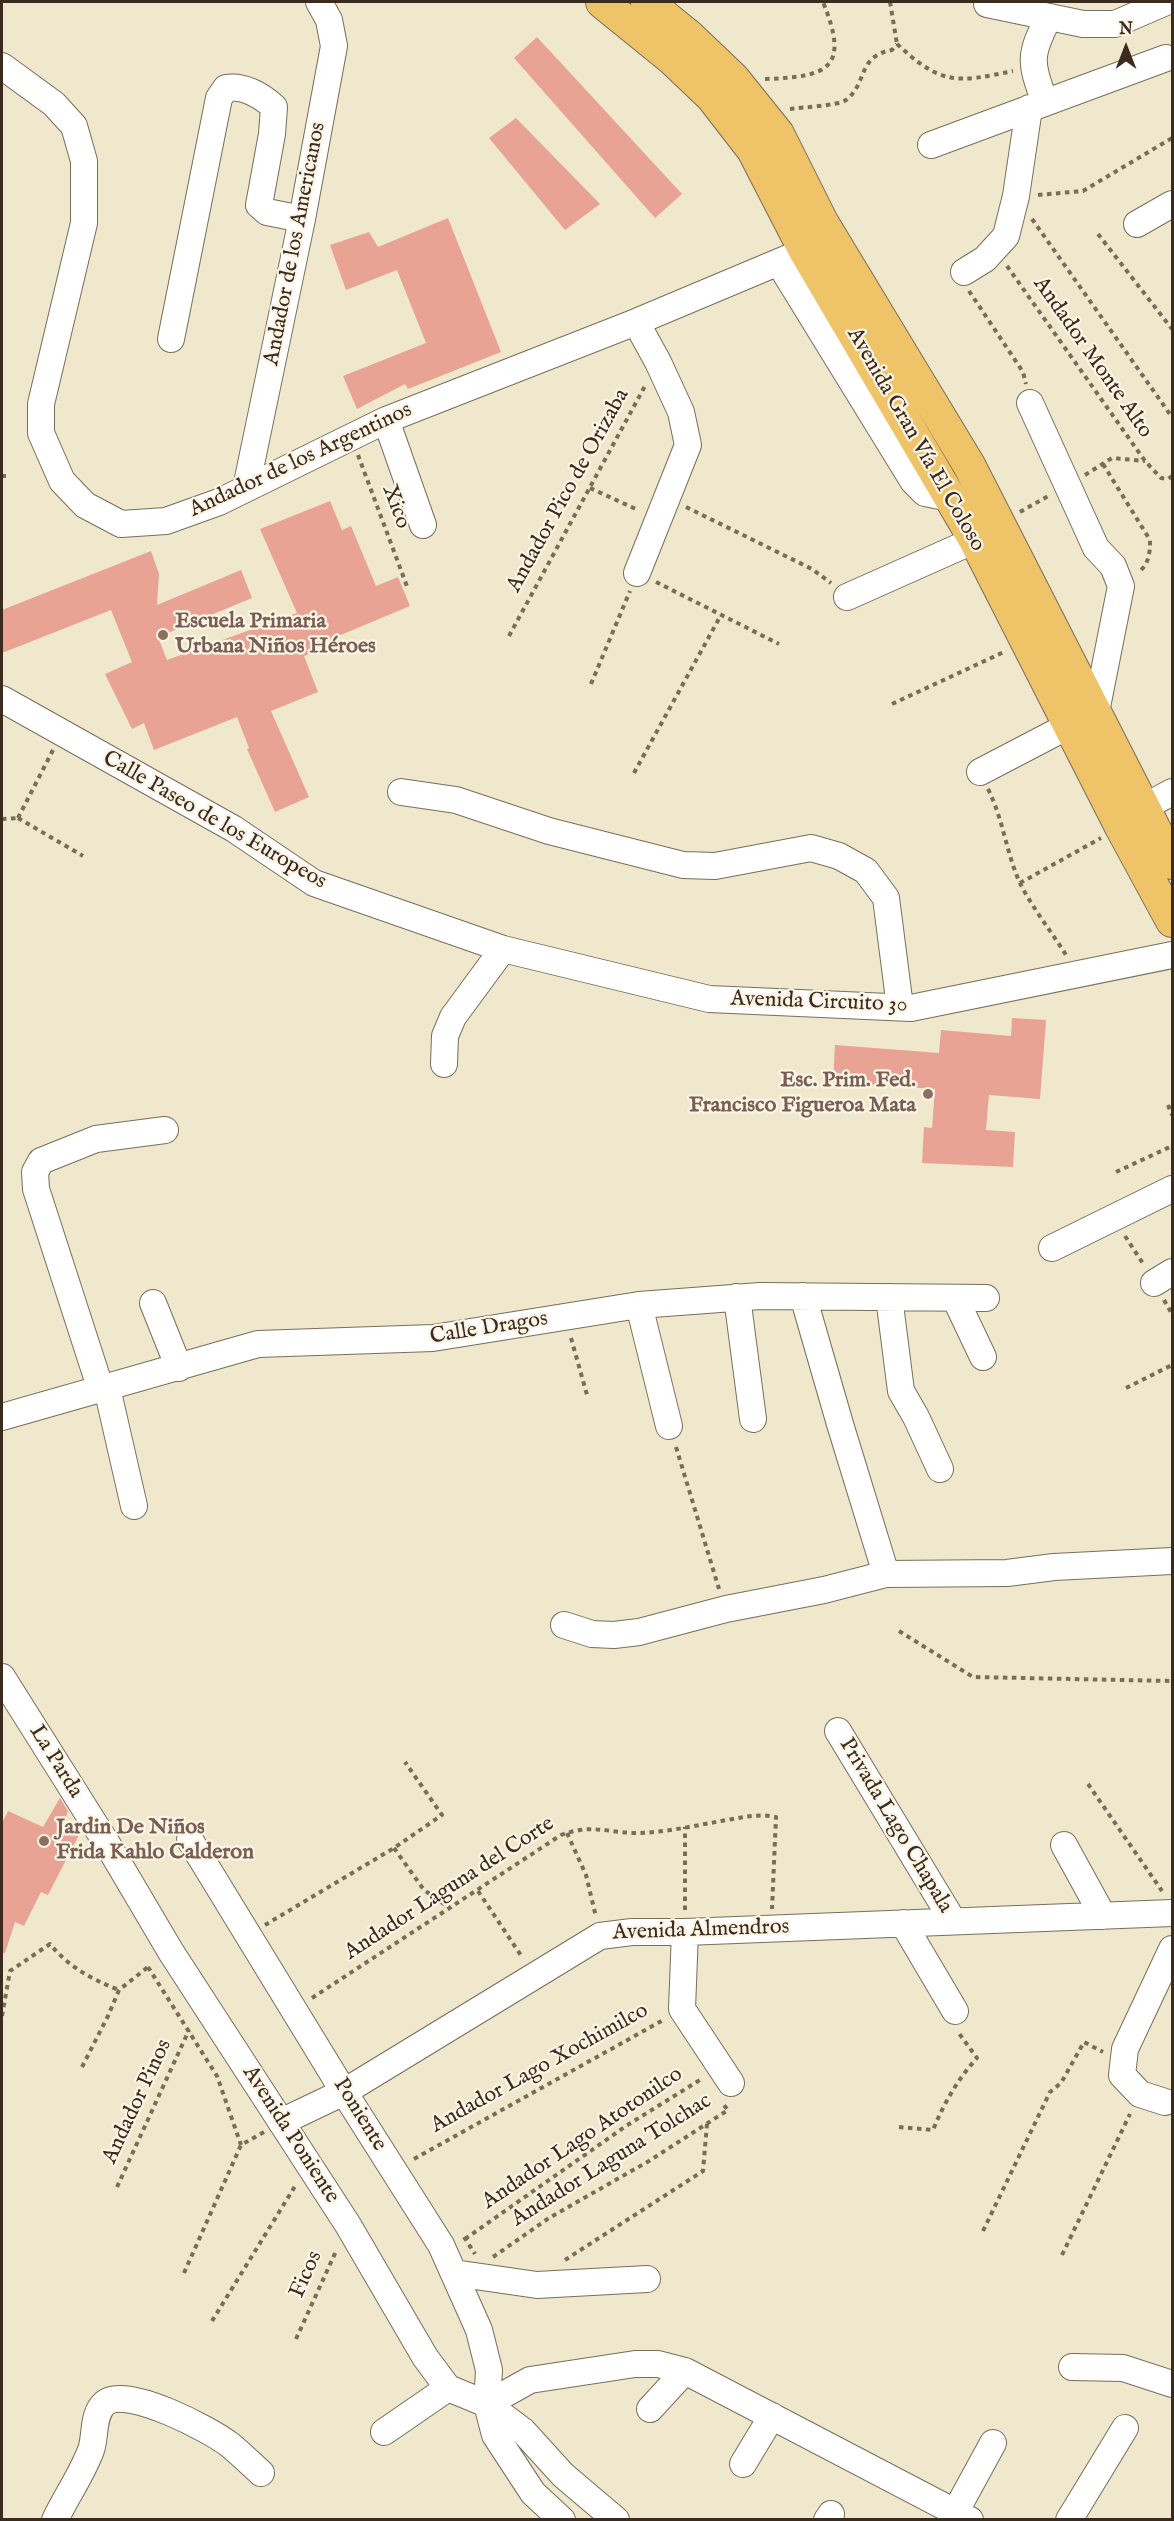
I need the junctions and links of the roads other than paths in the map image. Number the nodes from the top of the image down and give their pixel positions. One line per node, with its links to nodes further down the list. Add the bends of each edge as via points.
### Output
1 (319, 2): 12 (street, Andador de los Americanos, via 329,20 334,46)
2 (602, 2): 14 (main road, Avenida Gran Vía El Coloso, via 712,97 753,150)
3 (647, 2): 26 (main road, Avenida Gran Vía El Coloso, via 733,78 778,134 822,222 969,465)
4 (1166, 2): 6 (street, via 1114,24)
5 (987, 4): 6 (street)
6 (1048, 19): 9 (street, via 1035,43)
7 (1166, 58): 9 (street)
8 (2, 66): 20 (street, Andador de los Argentinos, via 54,104 74,126 84,161 84,223 41,404 41,433 62,481 85,505 121,524 166,521)
9 (1037, 106): 10 (street); 15 (street, via 1006,236 986,259)
10 (931, 145)
11 (1173, 204): 13 (street)
12 (302, 219): 17 (street, via 267,212 259,205 273,107 262,96 226,88 219,98); 20 (street, Andador de los Americanos)
13 (1137, 224)
14 (792, 257): 16 (street, Andador de los Argentinos); 22 (main road, Avenida Gran Vía El Coloso)
15 (964, 272)
16 (636, 322): 19 (street, Andador de los Argentinos); 23 (street, via 681,412 688,445)
17 (171, 339)
18 (1029, 403): 26 (street, via 1096,549 1113,566 1121,586)
19 (386, 420): 20 (street, Andador de los Argentinos); 21 (street)
20 (246, 488)
21 (423, 525)
22 (975, 540): 24 (street); 26 (main road, Avenida Gran Vía El Coloso, via 1027,642)
23 (637, 573)
24 (847, 597)
25 (2, 699): 33 (street, Calle Paseo de los Europeos, via 234,829 314,883)
26 (1083, 719): 27 (street); 30 (main road, Avenida Gran Vía El Coloso)
27 (980, 772)
28 (401, 792): 35 (street, via 456,800 549,831 683,865 715,866 811,848 839,856 866,871 886,898)
29 (1173, 792): 30 (street)
30 (1132, 818): 31 (main road, Avenida Gran Vía El Coloso); 32 (main road, Avenida Gran Vía El Coloso)
31 (1173, 863)
32 (1173, 921)
33 (503, 949): 35 (street, Avenida Circuito 30, via 709,999); 36 (street, via 453,1017 445,1036)
34 (1173, 955): 35 (street, Avenida Circuito 30, via 911,1008)
35 (900, 1007)
36 (444, 1064)
37 (165, 1130): 49 (street, via 96,1139 40,1161 35,1172 36,1189)
38 (1173, 1189): 39 (street)
39 (1052, 1248)
40 (803, 1296): 41 (street, Calle Dragos); 42 (street, Calle Dragos); 56 (street)
41 (737, 1297): 46 (street, Calle Dragos); 51 (street)
42 (889, 1297): 43 (street, Calle Dragos); 53 (street, via 901,1390)
43 (955, 1298): 44 (street, Calle Dragos); 47 (street)
44 (986, 1298)
45 (153, 1303): 48 (street)
46 (639, 1305): 48 (street, Calle Dragos, via 433,1338 258,1344); 52 (street)
47 (983, 1357)
48 (179, 1368): 49 (street, Calle Dragos)
49 (104, 1389): 50 (street, Calle Dragos); 54 (street)
50 (2, 1418)
51 (753, 1419)
52 (669, 1426)
53 (940, 1469)
54 (134, 1506)
55 (1173, 1561): 56 (street, via 1007,1573)
56 (886, 1574): 57 (street, via 639,1632 592,1634)
57 (564, 1625)
58 (2, 1677): 62 (street, La Parda)
59 (838, 1731): 65 (street, Privada Lago Chapala)
60 (190, 1840): 71 (street, Poniente)
61 (1064, 1845): 64 (street)
62 (109, 1847): 73 (street, Avenida Poniente, via 171,1952)
63 (1169, 1905): 64 (street, Avenida Almendros)
64 (1103, 1916): 65 (street, Avenida Almendros)
65 (953, 1921): 66 (street, Avenida Almendros)
66 (903, 1923): 67 (street, Avenida Almendros); 69 (street)
67 (685, 1932): 70 (street, via 682,2009); 71 (street, Avenida Almendros, via 600,1936)
68 (1173, 1949): 72 (street, via 1125,2049 1122,2075 1140,2094)
69 (955, 2011)
70 (726, 2074)
71 (344, 2092): 73 (street, Avenida Almendros); 74 (street, Poniente, via 441,2245)
72 (1165, 2102)
73 (281, 2122): 79 (street, Avenida Poniente)
74 (454, 2273): 75 (street, via 537,2285); 80 (street, Poniente, via 479,2330 489,2370)
75 (647, 2279)
76 (1072, 2367): 78 (street, via 1124,2368)
77 (685, 2371): 80 (street, via 658,2364 635,2364 530,2380); 81 (street); 82 (street)
78 (1173, 2384)
79 (448, 2388): 80 (street); 84 (street)
80 (487, 2404): 90 (street, via 495,2435 533,2493); 91 (street, via 523,2431 563,2475)
81 (650, 2409)
82 (772, 2416): 86 (street); 88 (street)
83 (1125, 2428): 92 (street)
84 (384, 2432)
85 (993, 2443): 88 (street)
86 (744, 2464)
87 (261, 2473): 89 (street, via 229,2444 193,2424 127,2398 106,2402 96,2418 91,2450)
88 (959, 2517)
89 (55, 2520)
90 (562, 2520)
91 (616, 2520)
92 (1069, 2520)

